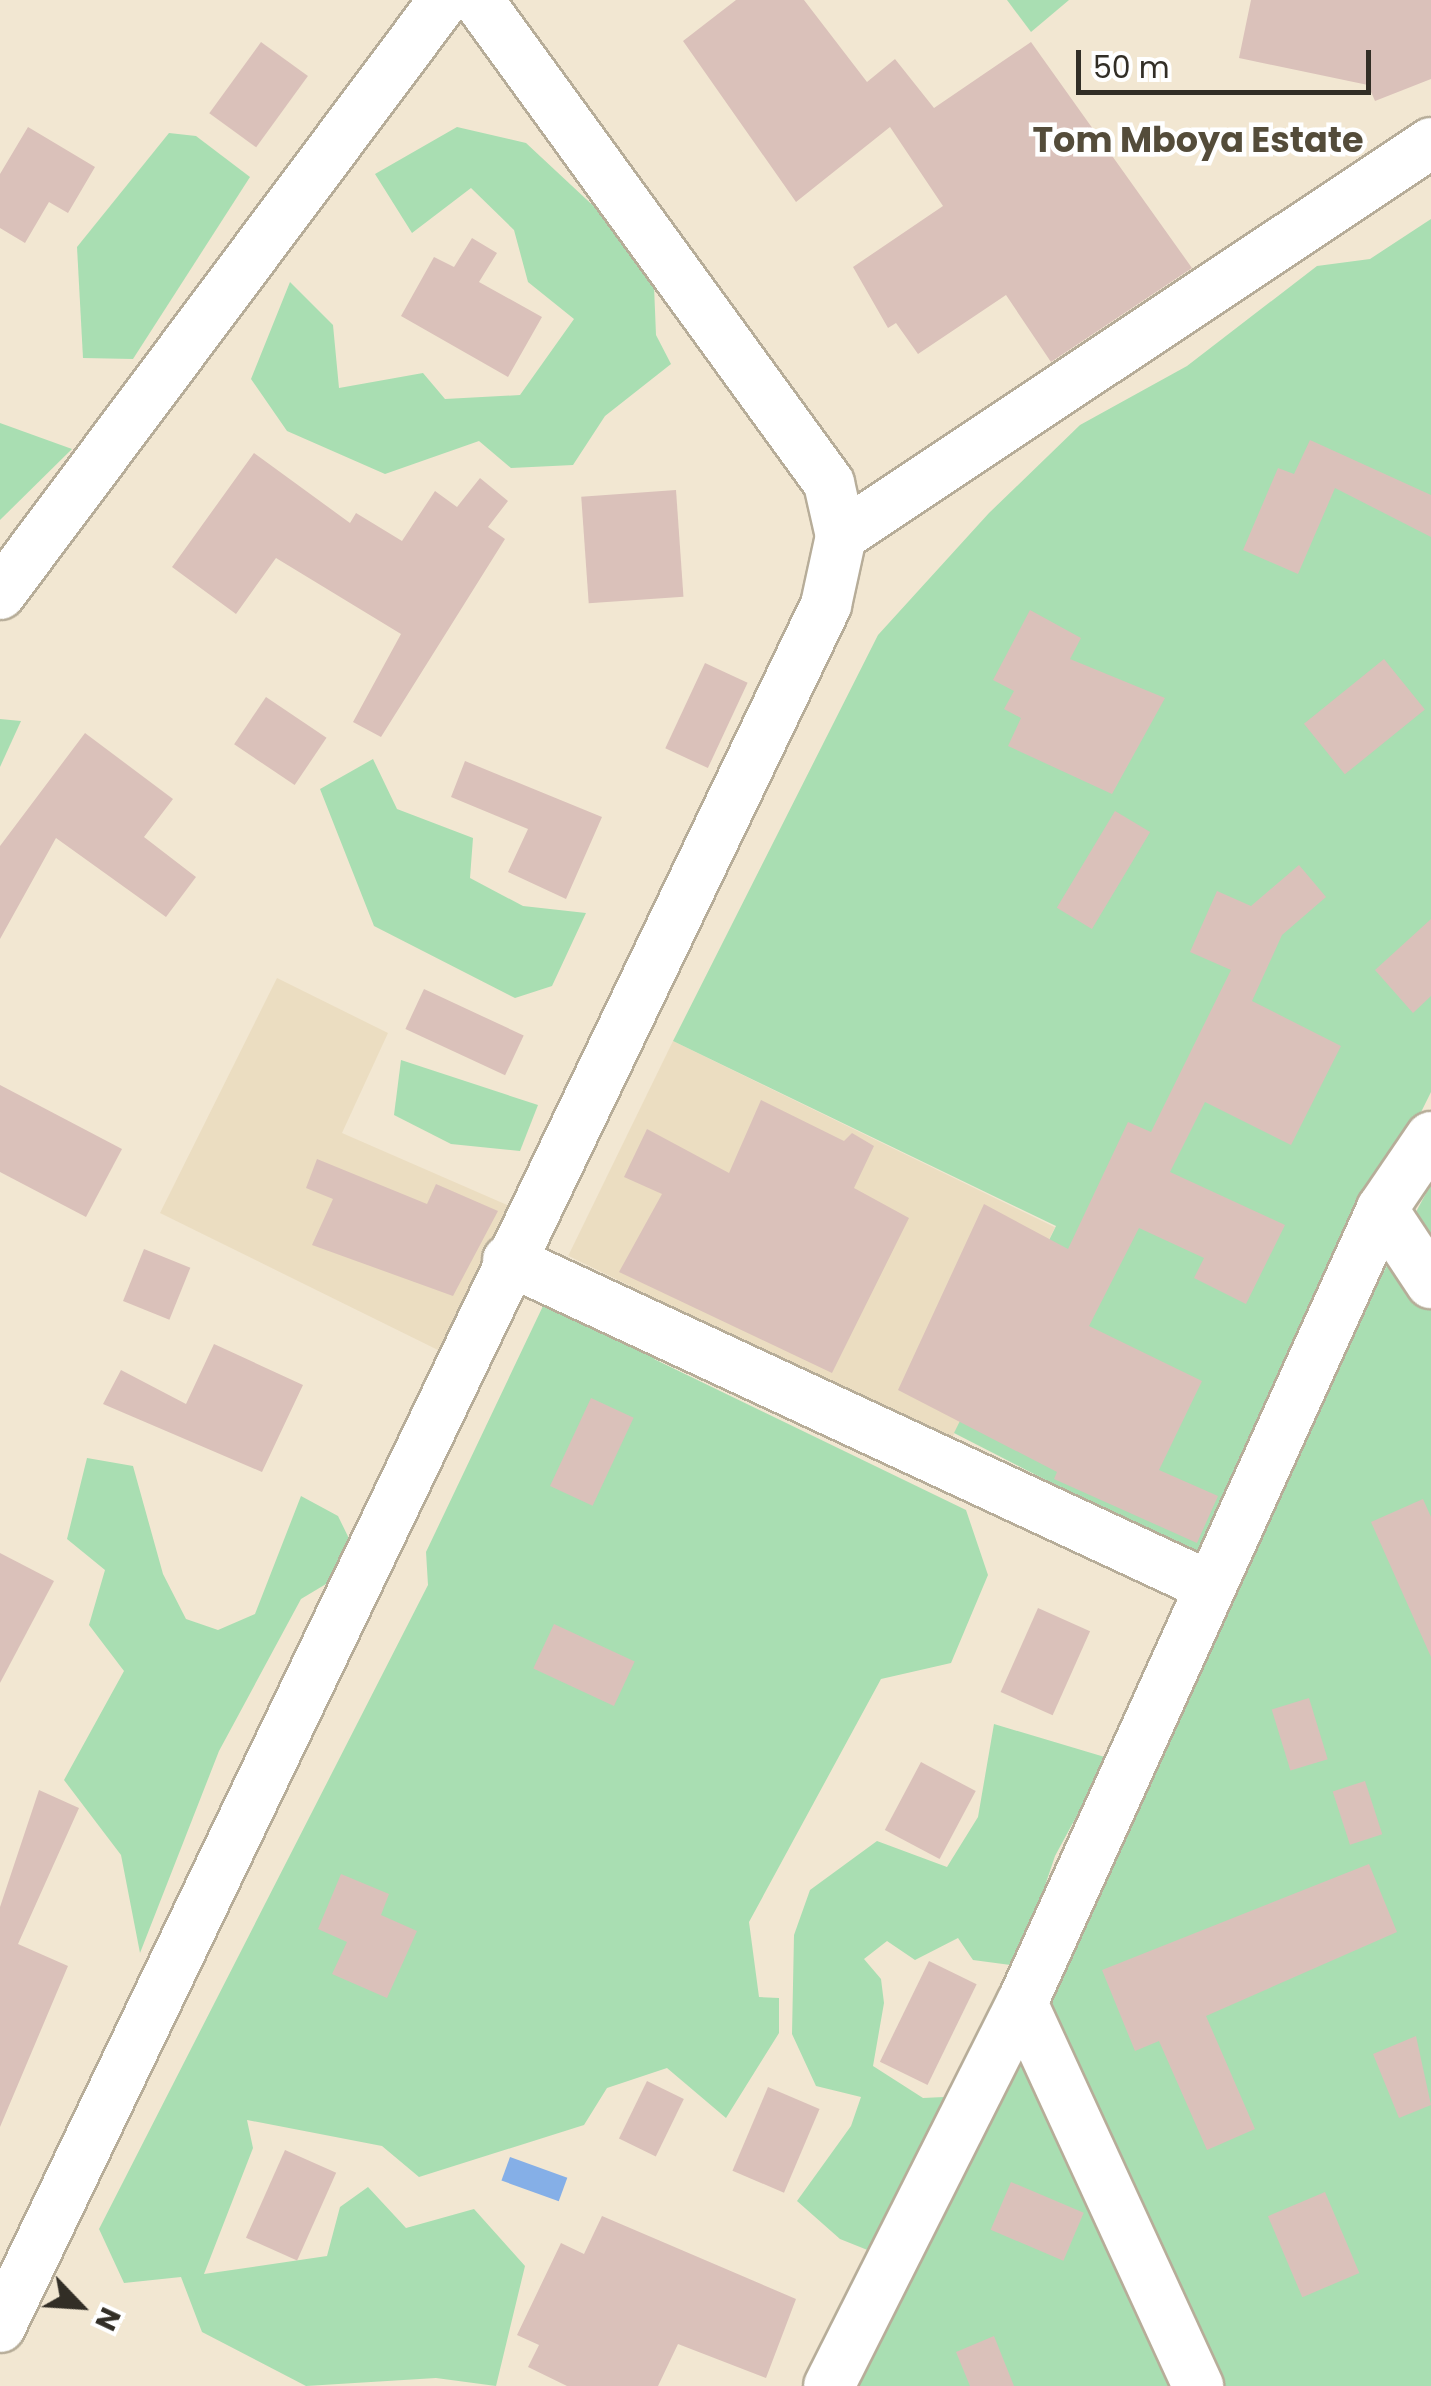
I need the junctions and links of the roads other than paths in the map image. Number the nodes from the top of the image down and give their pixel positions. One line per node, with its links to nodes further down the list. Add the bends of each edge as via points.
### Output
1 (444, 0): 5 (street)
2 (478, 0): 4 (street, via 830,483)
3 (1431, 142): 4 (street)
4 (841, 536): 8 (street, via 826,605)
5 (0, 594)
6 (1431, 1137): 7 (street)
7 (1382, 1209): 9 (street); 10 (street)
8 (508, 1260): 10 (street); 12 (street)
9 (1431, 1283)
10 (1211, 1587): 11 (street)
11 (1022, 2003): 13 (street); 14 (street)
12 (0, 2327)
13 (829, 2386)
14 (1198, 2386)

